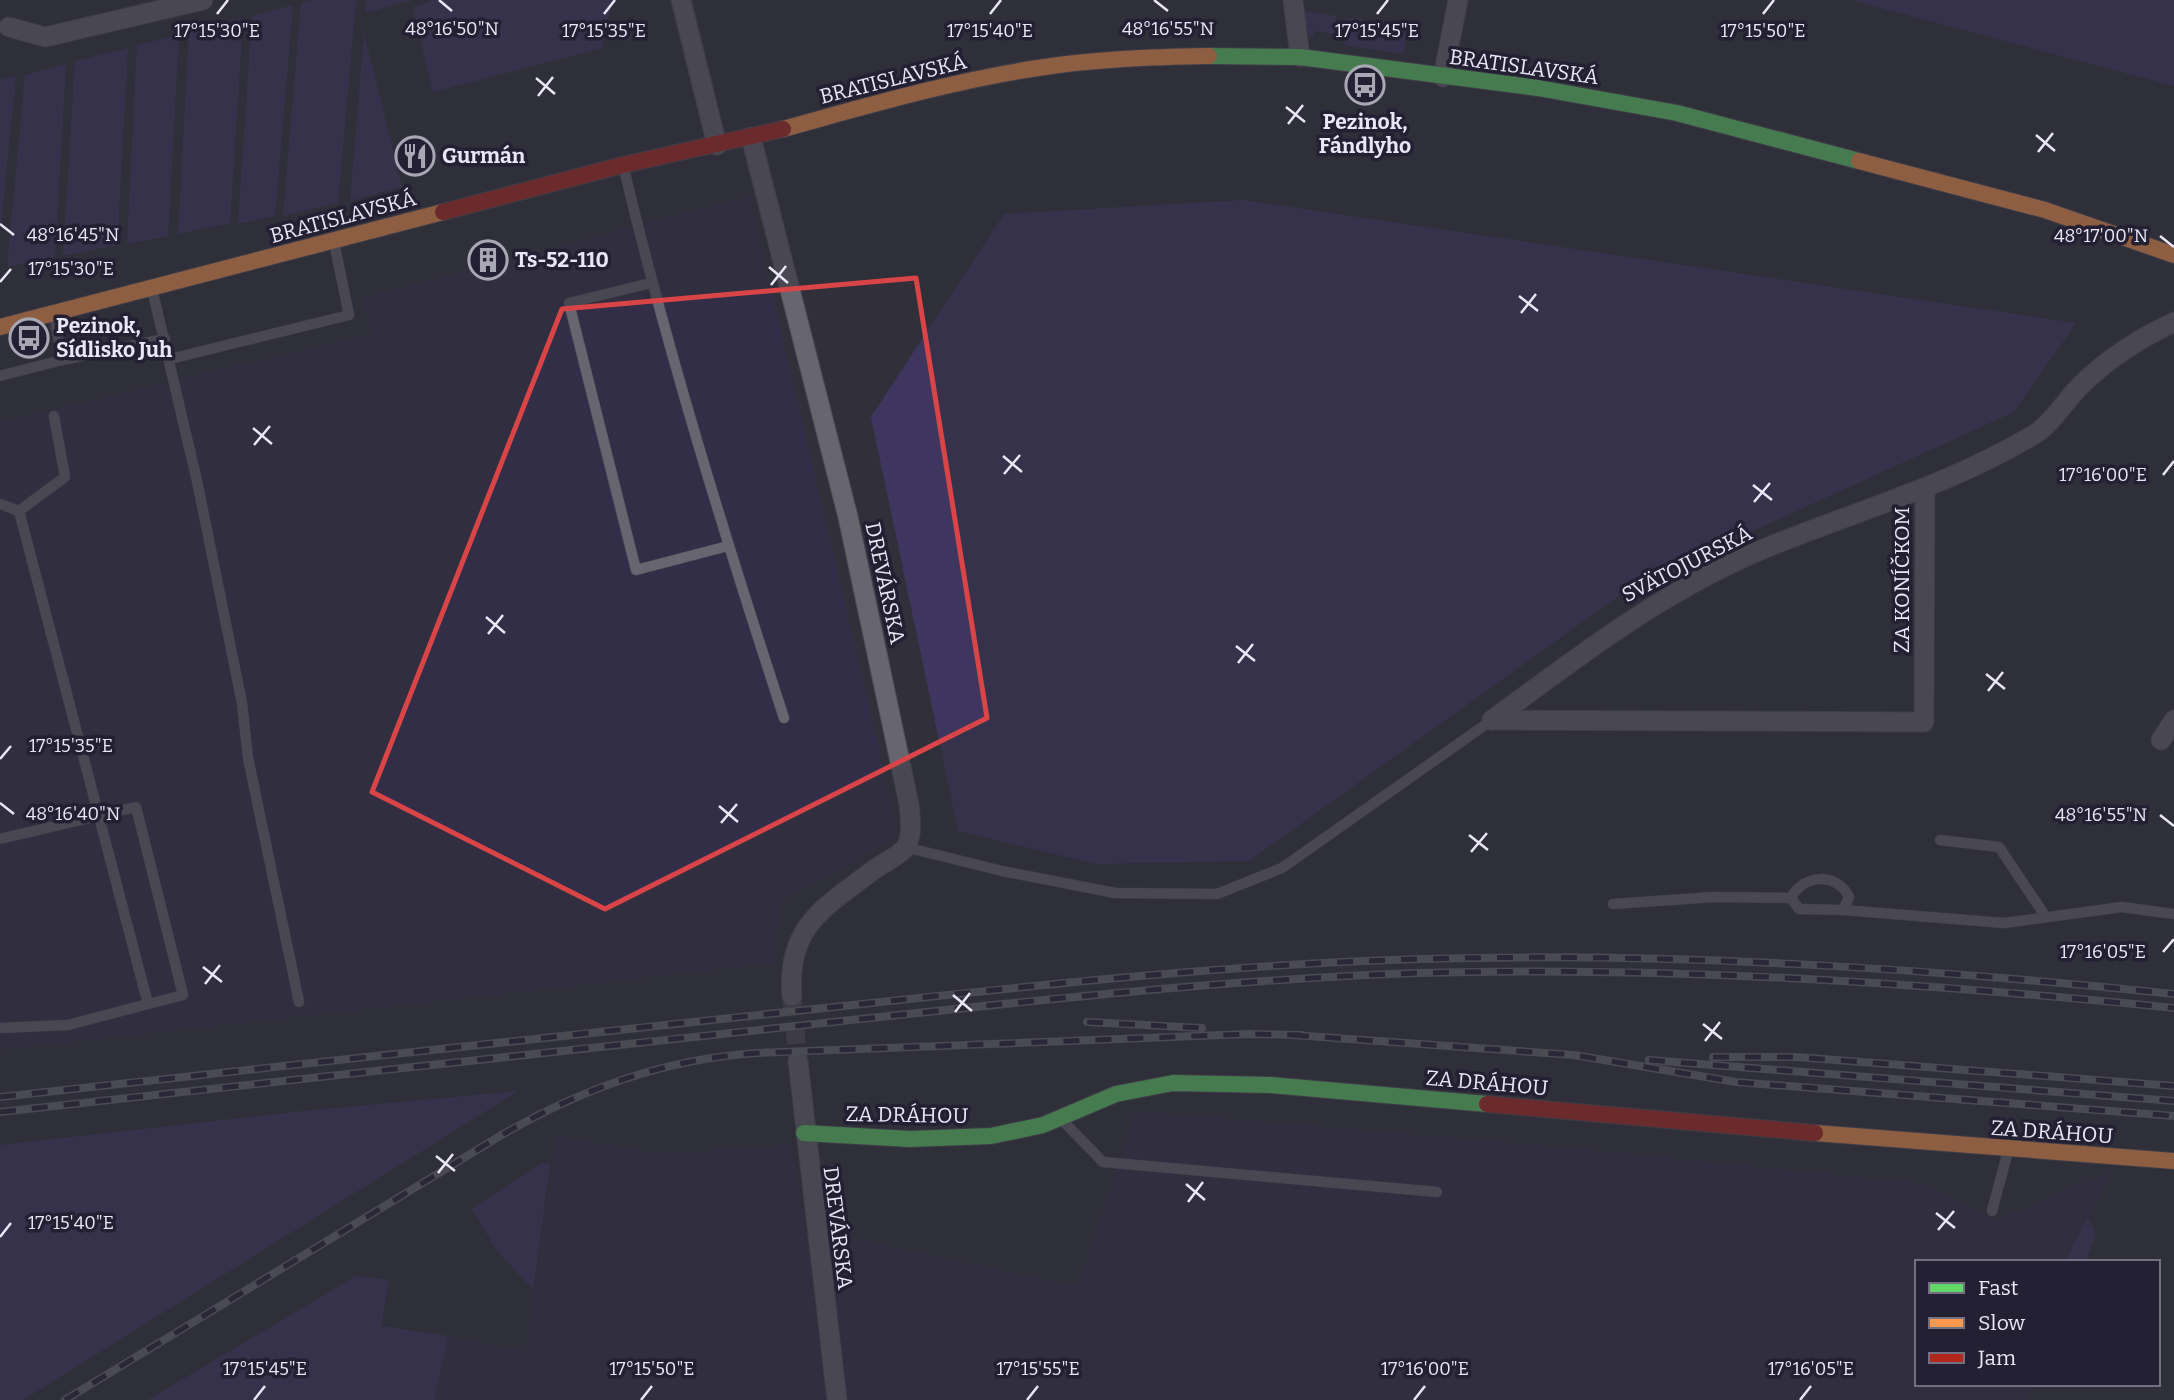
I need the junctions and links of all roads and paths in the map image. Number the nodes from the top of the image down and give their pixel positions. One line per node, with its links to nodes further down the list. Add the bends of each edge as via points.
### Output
1 (203, 0): 5 (street, via 45,37)
2 (681, 0): 9 (street)
3 (1293, 0): 6 (street)
4 (1458, 0): 7 (street)
5 (9, 27)
6 (1300, 57): 7 (main road, BRATISLAVSKÁ); 8 (main road, BRATISLAVSKÁ, via 1206,55 1037,68 913,93)
7 (1443, 77): 12 (main road, BRATISLAVSKÁ, via 1609,100 1737,127 2045,210)
8 (751, 137): 9 (main road, BRATISLAVSKÁ); 34 (street, DREVÁRSKA, via 848,517 909,804 911,828)
9 (717, 145): 10 (main road, BRATISLAVSKÁ)
10 (623, 165): 11 (main road, BRATISLAVSKÁ); 13 (lane)
11 (334, 242): 14 (main road, BRATISLAVSKÁ); 19 (lane, via 349,315)
12 (2174, 255)
13 (651, 283): 26 (lane); 26 (lane, via 569,303 636,569)
14 (152, 288): 15 (main road, BRATISLAVSKÁ); 18 (lane)
15 (54, 314): 17 (main road, BRATISLAVSKÁ); 20 (lane)
16 (2174, 322): 23 (street, ZA KONÍČKOM, via 2129,344 2080,386 2037,433)
17 (0, 327)
18 (165, 339): 19 (lane); 20 (lane)
19 (170, 359): 41 (lane)
20 (62, 360): 21 (lane)
21 (0, 376)
22 (54, 416): 25 (lane, via 65,477)
23 (1926, 488): 28 (street, SVÄTOJURSKÁ, via 1760,551 1691,583 1624,623); 28 (street, ZA KONÍČKOM, via 1924,722)
24 (0, 504): 25 (lane)
25 (19, 511): 31 (lane)
26 (728, 546): 27 (lane)
27 (784, 719)
28 (1492, 720): 34 (lane, via 1282,868 1217,894 1115,893)
29 (2174, 720): 30 (street)
30 (2161, 740)
31 (96, 815): 32 (lane); 42 (lane); 42 (lane, via 136,807 183,995)
32 (0, 839)
33 (1940, 840): 39 (lane, via 1999,847)
34 (905, 847): 40 (street, via 807,925 795,948)
35 (1791, 898): 36 (lane, via 1714,897); 37 (lane, via 1800,909); 37 (lane, via 1797,886 1814,879 1835,882 1849,897)
36 (1612, 904)
37 (1843, 909): 39 (lane, via 2004,923)
38 (2174, 914): 39 (lane, via 2122,907)
39 (2046, 917)
40 (792, 996)
41 (299, 1002)
42 (148, 1004): 43 (lane, via 68,1025)
43 (0, 1028)
44 (798, 1061): 46 (street, DREVÁRSKA)
45 (1062, 1119): 46 (main road, ZA DRÁHOU, via 983,1138); 47 (main road, ZA DRÁHOU, via 1117,1094 1157,1085 1270,1085); 49 (lane, via 1103,1163)
46 (804, 1133): 51 (street, DREVÁRSKA)
47 (2008, 1150): 48 (main road, ZA DRÁHOU); 50 (lane)
48 (2174, 1161)
49 (1437, 1192)
50 (1992, 1211)
51 (837, 1400)

